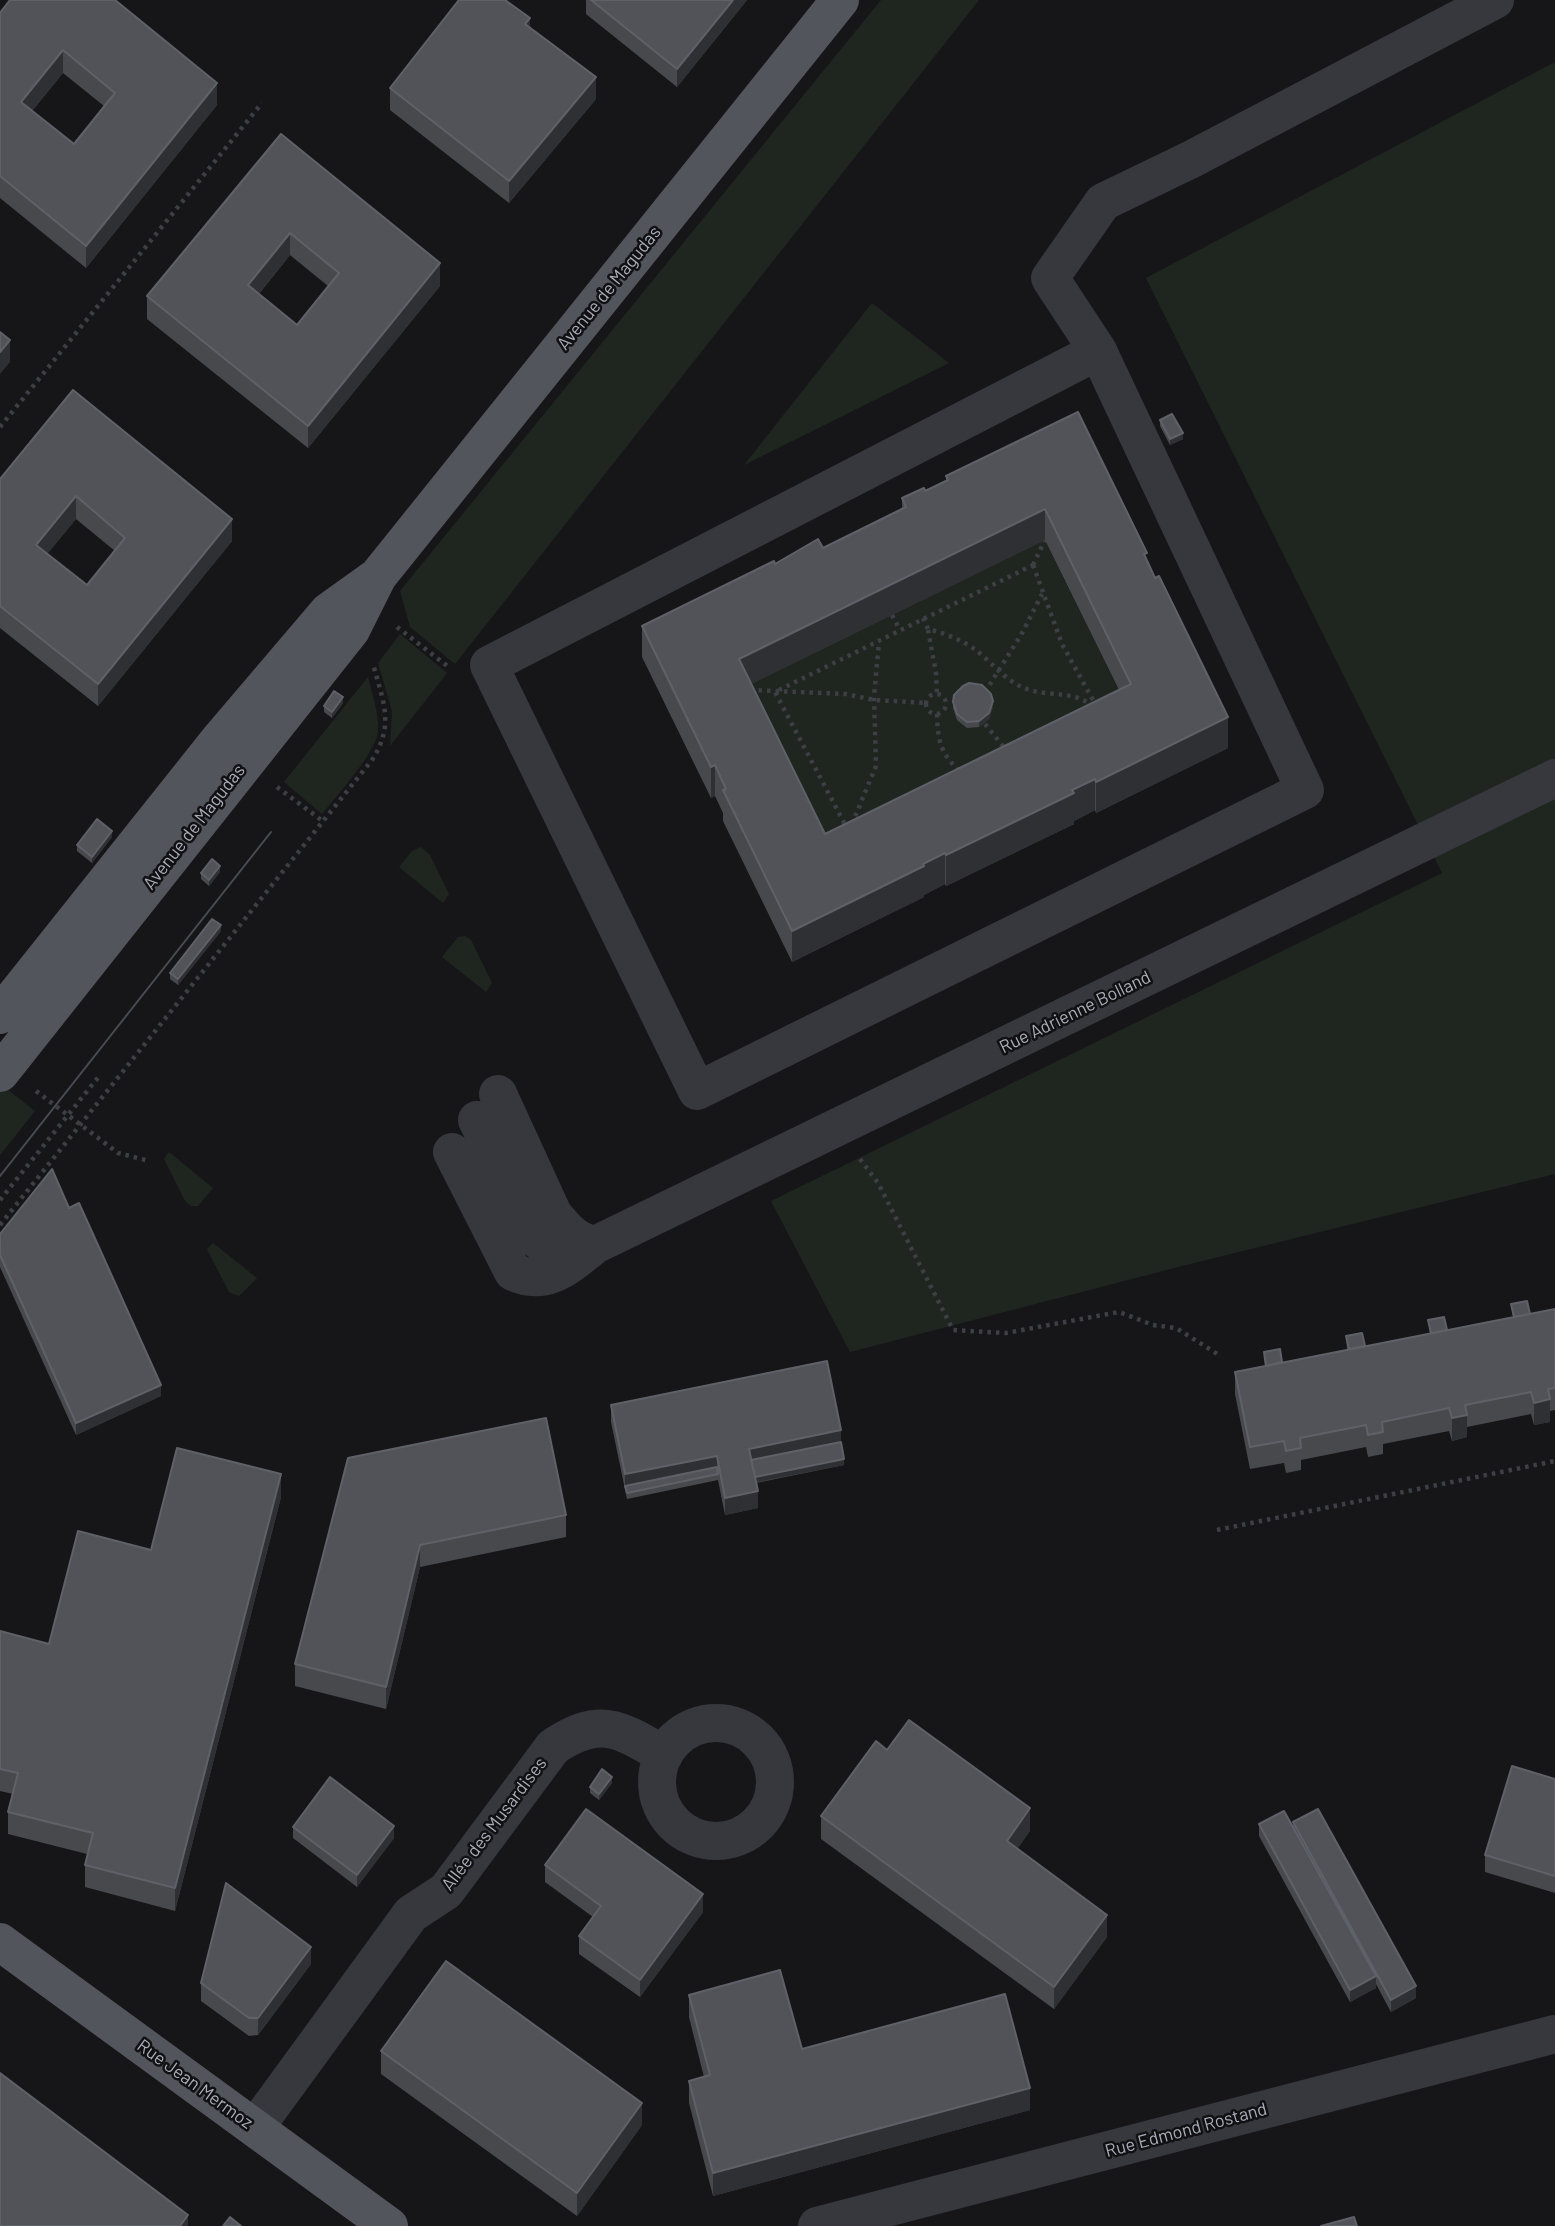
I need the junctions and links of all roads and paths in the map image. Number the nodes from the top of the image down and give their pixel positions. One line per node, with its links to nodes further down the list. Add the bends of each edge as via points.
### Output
1 (840, 0): 8 (main road, Avenue de Magudas)
2 (1495, 0): 4 (street, via 1103,202 1050,278)
3 (262, 103): 5 (path)
4 (1098, 351): 4 (street, via 1305,790 697,1091 489,666)
5 (0, 427)
6 (1045, 540): 7 (path)
7 (1033, 565): 9 (path); 11 (path)
8 (378, 576): 36 (main road, Avenue de Magudas, via 328,612 219,740); 37 (main road, Avenue de Magudas, via 351,630)
9 (1042, 593): 18 (path); 27 (path, via 1062,644)
10 (892, 615): 14 (path)
11 (923, 618): 13 (path); 14 (path)
12 (398, 626): 17 (path)
13 (928, 629): 18 (path, via 973,648); 22 (path)
14 (900, 630): 15 (path)
15 (879, 641): 20 (path); 23 (path)
16 (371, 659): 41 (path, via 385,709 381,747)
17 (451, 668)
18 (1000, 671): 21 (path); 27 (path, via 1021,687 1077,696)
19 (739, 690): 20 (path)
20 (775, 692): 23 (path, via 846,694); 35 (path)
21 (985, 692)
22 (937, 695): 24 (path); 25 (path, via 944,698)
23 (874, 700): 24 (path); 35 (path, via 876,766)
24 (927, 703): 29 (path)
25 (946, 706): 26 (path); 29 (path)
26 (954, 706)
27 (1099, 711): 28 (path); 31 (path, via 1079,731)
28 (1110, 712)
29 (937, 714): 33 (path, via 945,757)
30 (985, 724): 31 (path)
31 (1016, 762): 33 (path)
32 (1555, 778): 42 (street, Rue Adrienne Bolland)
33 (972, 784): 34 (path); 35 (path, via 906,815)
34 (975, 792)
35 (849, 832)
36 (0, 1015)
37 (3, 1070): 40 (path)
38 (100, 1075): 40 (path)
39 (487, 1107): 47 (street, via 566,1230 580,1242)
40 (68, 1115): 41 (path); 45 (path)
41 (80, 1124): 44 (path, via 118,1153); 46 (path)
42 (836, 1128): 47 (street, Rue Adrienne Bolland); 48 (path, via 878,1183 953,1331 1006,1333 1119,1312 1177,1328)
43 (452, 1152): 47 (street, Rue Adrienne Bolland, via 513,1272 527,1279 542,1278 565,1268)
44 (149, 1161)
45 (0, 1200)
46 (0, 1225)
47 (595, 1245)
48 (1219, 1355)
49 (1555, 1461): 50 (path)
50 (1217, 1530)
51 (664, 1755): 54 (street, Allée des Musardises, via 630,1734 609,1728 588,1729 553,1747 446,1891 411,1914)
52 (0, 1942): 54 (main road, Rue Jean Mermoz)
53 (1555, 2034): 56 (street, Rue Edmond Rostand)
54 (255, 2128): 55 (main road, Rue Jean Mermoz)
55 (390, 2226)
56 (817, 2226)

